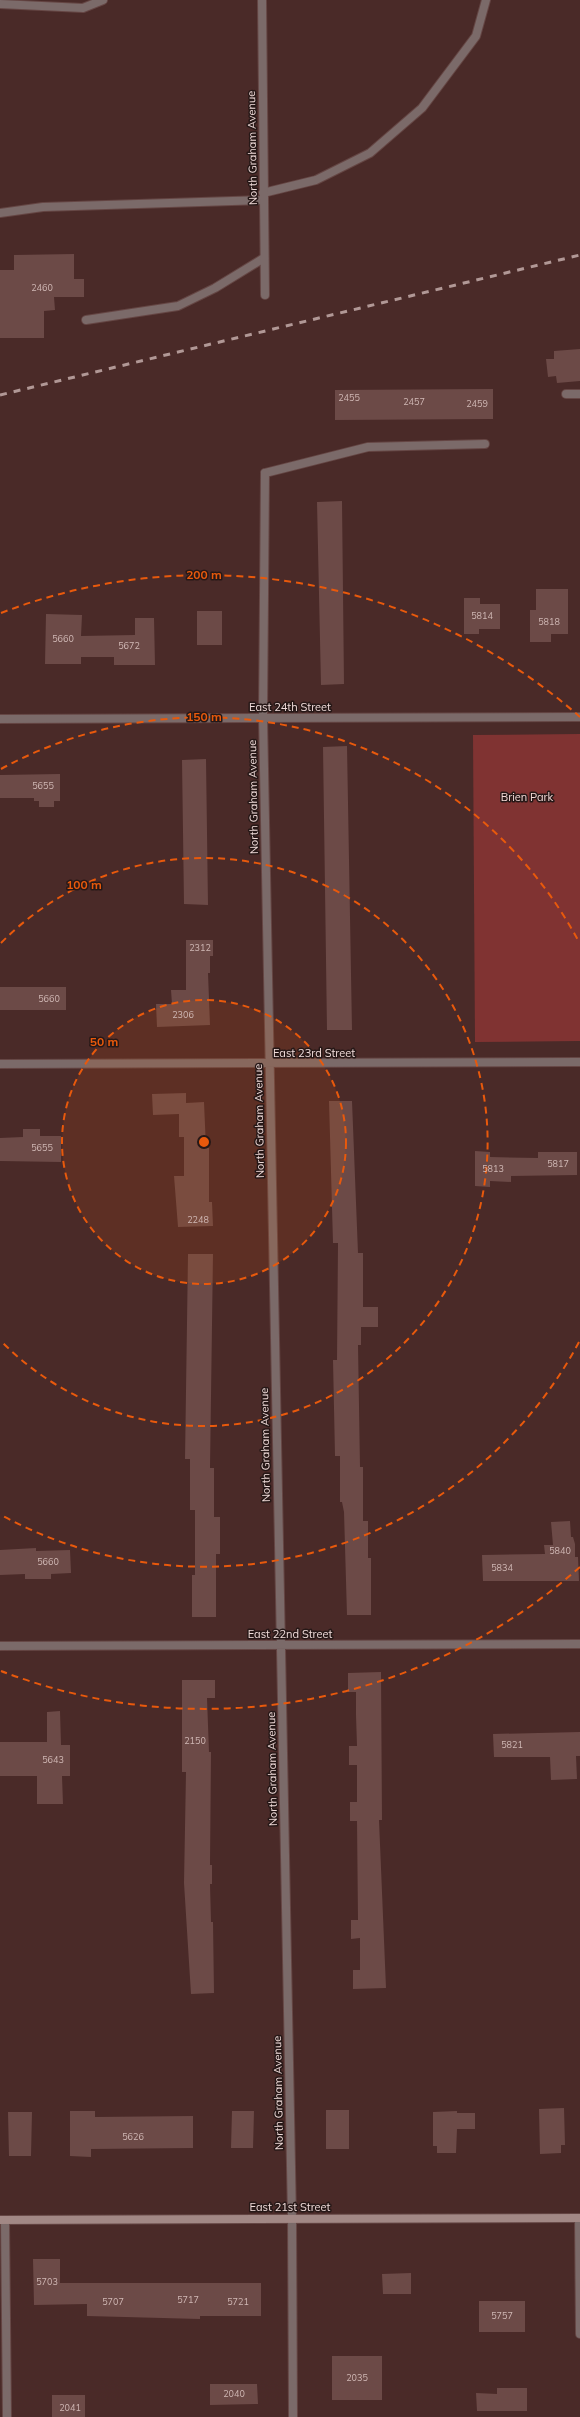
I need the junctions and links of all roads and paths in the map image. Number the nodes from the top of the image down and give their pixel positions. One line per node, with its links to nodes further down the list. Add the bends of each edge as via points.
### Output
1 (103, 0): 4 (street, via 83,8)
2 (262, 0): 5 (street, North Graham Avenue)
3 (486, 0): 5 (street, via 476,36 422,108 370,153 316,180)
4 (0, 4)
5 (263, 197): 6 (street, via 43,207); 7 (street, North Graham Avenue)
6 (0, 213)
7 (264, 258): 8 (street, North Graham Avenue); 9 (street, via 215,288 178,306)
8 (265, 295)
9 (86, 320)
10 (566, 394): 11 (street)
11 (580, 394)
12 (485, 444): 13 (street, North Graham Avenue, via 368,447 265,472)
13 (263, 717): 14 (street, East 24th Street); 15 (street, East 24th Street); 18 (street, North Graham Avenue)
14 (580, 717)
15 (0, 719)
16 (580, 1062): 18 (street, East 23rd Street)
17 (0, 1064): 18 (street, East 23rd Street)
18 (269, 1064): 20 (street, North Graham Avenue)
19 (580, 1644): 20 (street, East 22nd Street)
20 (280, 1645): 21 (street, East 22nd Street); 22 (street, North Graham Avenue)
21 (0, 1646)
22 (292, 2218): 23 (main road, East 21st Street); 24 (main road, East 21st Street); 27 (street, North Graham Avenue)
23 (580, 2218): 25 (street)
24 (2, 2220): 26 (street)
25 (580, 2334)
26 (7, 2417)
27 (293, 2417)

